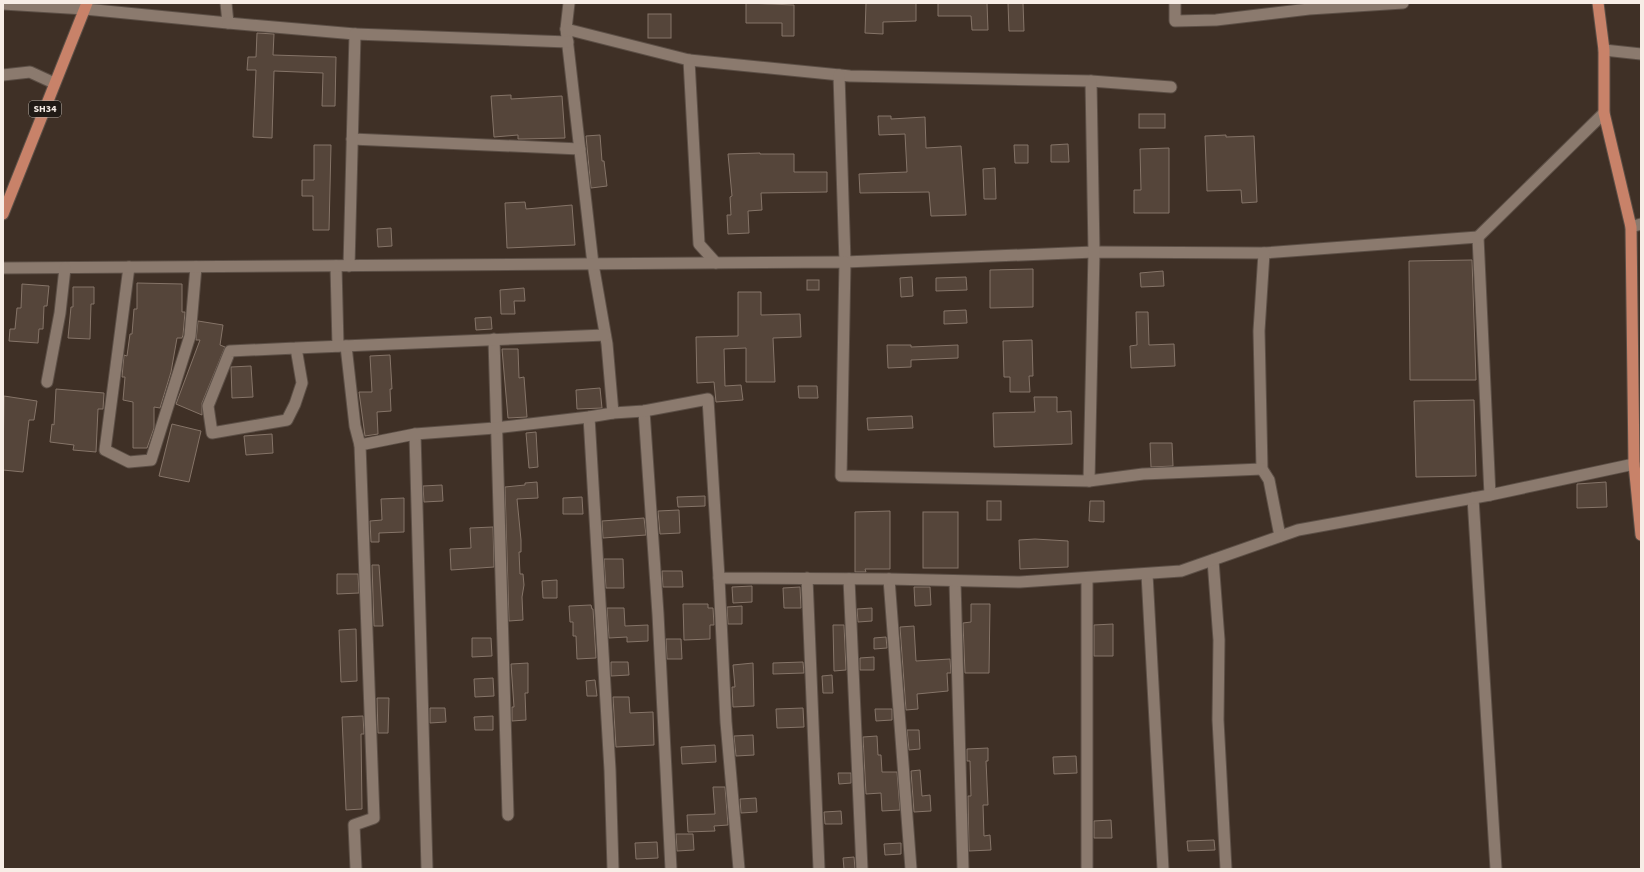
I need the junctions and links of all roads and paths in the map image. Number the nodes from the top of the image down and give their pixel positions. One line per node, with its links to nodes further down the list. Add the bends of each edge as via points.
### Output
1 (226, 3): 9 (street)
2 (569, 3): 10 (street)
3 (1175, 3): 4 (street, via 1175,21 1216,20 1309,9)
4 (1403, 3)
5 (1598, 3): 13 (main road)
6 (3, 4): 7 (street)
7 (32, 4): 8 (street)
8 (86, 6): 9 (street); 19 (main road, SH34)
9 (228, 23): 11 (street)
10 (566, 29): 12 (street); 15 (street)
11 (355, 34): 12 (street); 22 (street)
12 (568, 42): 23 (street)
13 (1604, 50): 14 (street); 21 (main road)
14 (1641, 54)
15 (689, 60): 17 (street); 30 (street, via 698,244)
16 (3, 75): 19 (street, via 30,72)
17 (839, 75): 18 (street); 29 (street)
18 (1091, 81): 20 (street); 27 (street)
19 (54, 84): 24 (main road, SH34)
20 (1171, 87)
21 (1604, 113): 25 (main road); 26 (street)
22 (352, 139): 23 (street); 33 (street)
23 (580, 149): 31 (street)
24 (3, 214)
25 (1636, 225): 49 (main road)
26 (1478, 237): 28 (street); 52 (street)
27 (1094, 252): 28 (street); 29 (street); 51 (street)
28 (1264, 253): 50 (street, via 1259,332)
29 (845, 262): 30 (street); 51 (street, via 841,476)
30 (716, 263): 31 (street)
31 (593, 264): 33 (street); 38 (street)
32 (336, 266): 33 (street); 34 (street); 40 (street)
33 (349, 266)
34 (196, 267): 37 (street); 37 (street, via 190,336 151,460 129,462 105,450)
35 (3, 268): 36 (street)
36 (65, 268): 37 (street); 42 (street, via 60,313)
37 (129, 268)
38 (605, 334): 39 (street); 44 (street)
39 (494, 339): 40 (street); 46 (street)
40 (342, 346): 41 (street); 48 (street)
41 (296, 348): 41 (street, via 302,383 287,420 212,433 208,406 230,351)
42 (47, 382)
43 (644, 411): 44 (street); 58 (street, via 708,399); 68 (street)
44 (613, 412): 45 (street)
45 (589, 417): 46 (street); 67 (street, via 610,770)
46 (495, 428): 47 (street); 64 (street)
47 (416, 434): 48 (street); 66 (street)
48 (360, 445): 65 (street, via 374,818 354,825)
49 (1634, 464): 52 (street); 54 (main road)
50 (1262, 469): 51 (street, via 1143,474); 55 (street, via 1268,480)
51 (1089, 481)
52 (1490, 495): 53 (street)
53 (1473, 498): 55 (street, via 1298,530); 77 (street)
54 (1641, 534)
55 (1280, 536): 56 (street)
56 (1213, 560): 57 (street, via 1181,571); 76 (street, via 1219,640 1218,720)
57 (1148, 574): 60 (street); 75 (street)
58 (719, 578): 59 (street); 69 (street, via 726,722)
59 (806, 578): 61 (street); 70 (street)
60 (1087, 578): 63 (street, via 1020,582); 74 (street)
61 (849, 579): 62 (street); 71 (street)
62 (889, 579): 63 (street); 72 (street)
63 (955, 581): 73 (street)
64 (508, 816)
65 (356, 869)
66 (427, 869)
67 (613, 869)
68 (671, 869)
69 (739, 869)
70 (819, 869)
71 (862, 869)
72 (911, 869)
73 (963, 869)
74 (1087, 869)
75 (1163, 869)
76 (1226, 869)
77 (1496, 869)

